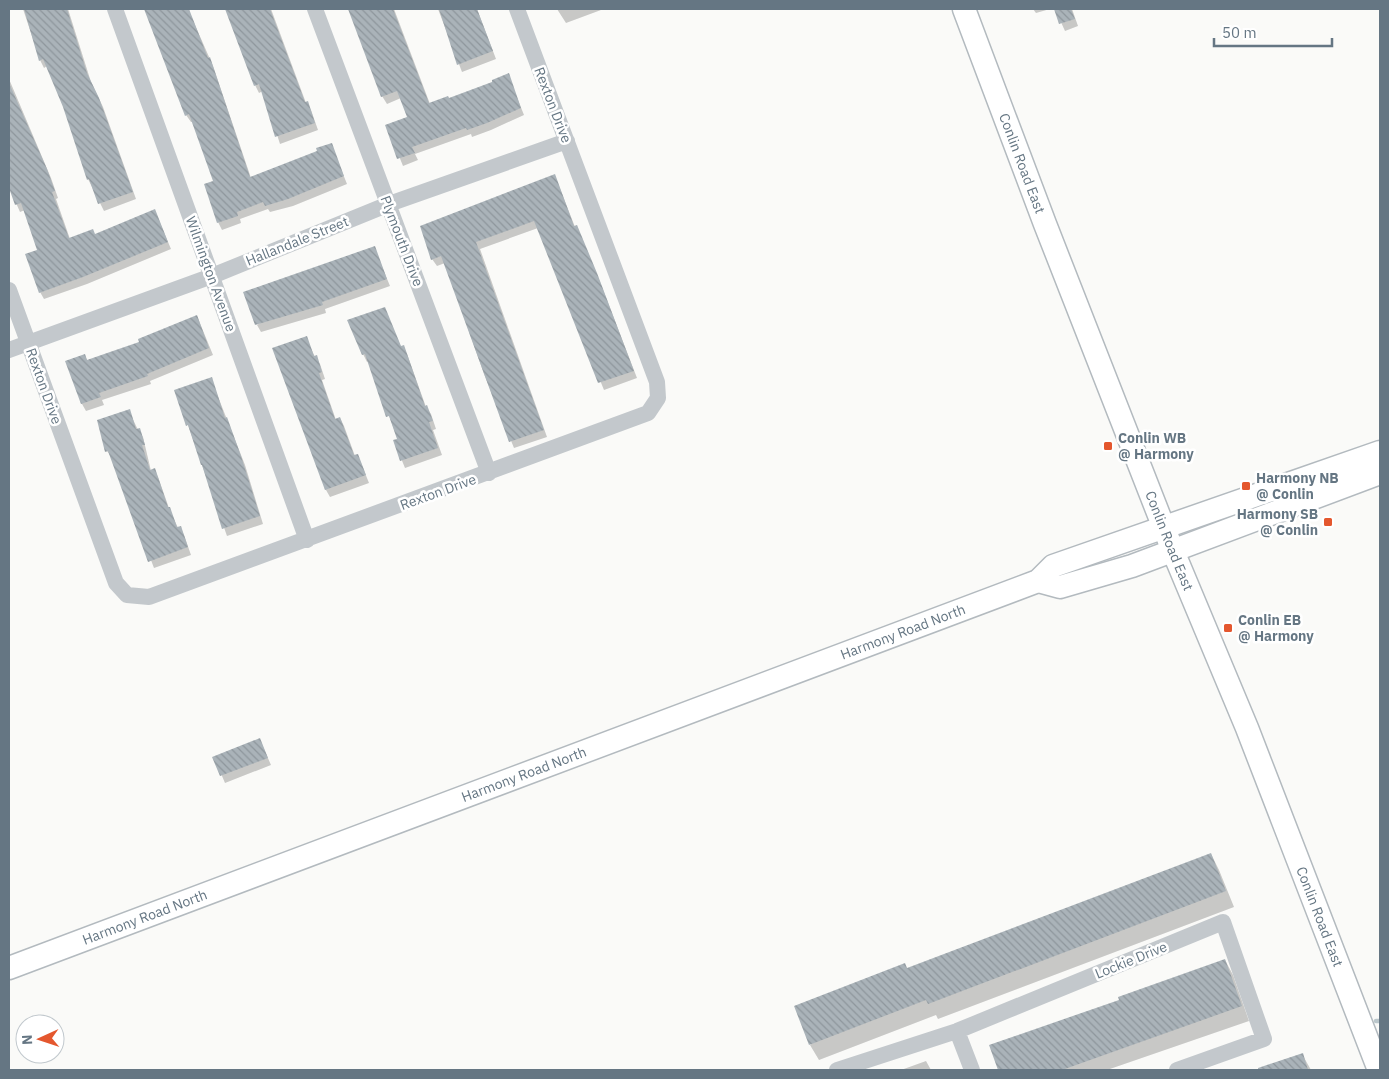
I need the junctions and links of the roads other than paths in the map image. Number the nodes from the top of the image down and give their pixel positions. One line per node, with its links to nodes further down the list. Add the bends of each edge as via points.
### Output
1 (115, 9): 7 (street, Wilmington Avenue)
2 (315, 9): 6 (street, Plymouth Drive)
3 (516, 9): 5 (street, Rexton Drive)
4 (964, 9): 14 (main road, Conlin Road East)
5 (567, 141): 6 (street, Hallandale Street); 12 (street, Rexton Drive, via 657,382 658,398 648,413)
6 (388, 204): 7 (street, Hallandale Street); 12 (street, Plymouth Drive)
7 (212, 276): 9 (street, Hallandale Street); 15 (street, Wilmington Avenue)
8 (9, 290): 9 (street, Rexton Drive)
9 (28, 342): 10 (street, Hallandale Street); 15 (street, Rexton Drive, via 116,583 127,594 149,597)
10 (9, 350)
11 (1380, 452): 14 (main road, Harmony Road North)
12 (489, 472): 15 (street, Rexton Drive)
13 (1380, 473): 16 (main road)
14 (1164, 527): 16 (main road, Conlin Road East); 17 (main road, Harmony Road North, via 1053,566)
15 (307, 540)
16 (1173, 551): 17 (main road, via 1060,587); 23 (main road, Conlin Road East, via 1247,728)
17 (1038, 581): 18 (main road, Harmony Road North)
18 (9, 968)
19 (957, 1031): 20 (street, Lockie Drive); 21 (street); 22 (street, Lockie Drive, via 1223,922 1264,1039)
20 (837, 1070)
21 (972, 1070)
22 (1177, 1070)
23 (1378, 1070)

